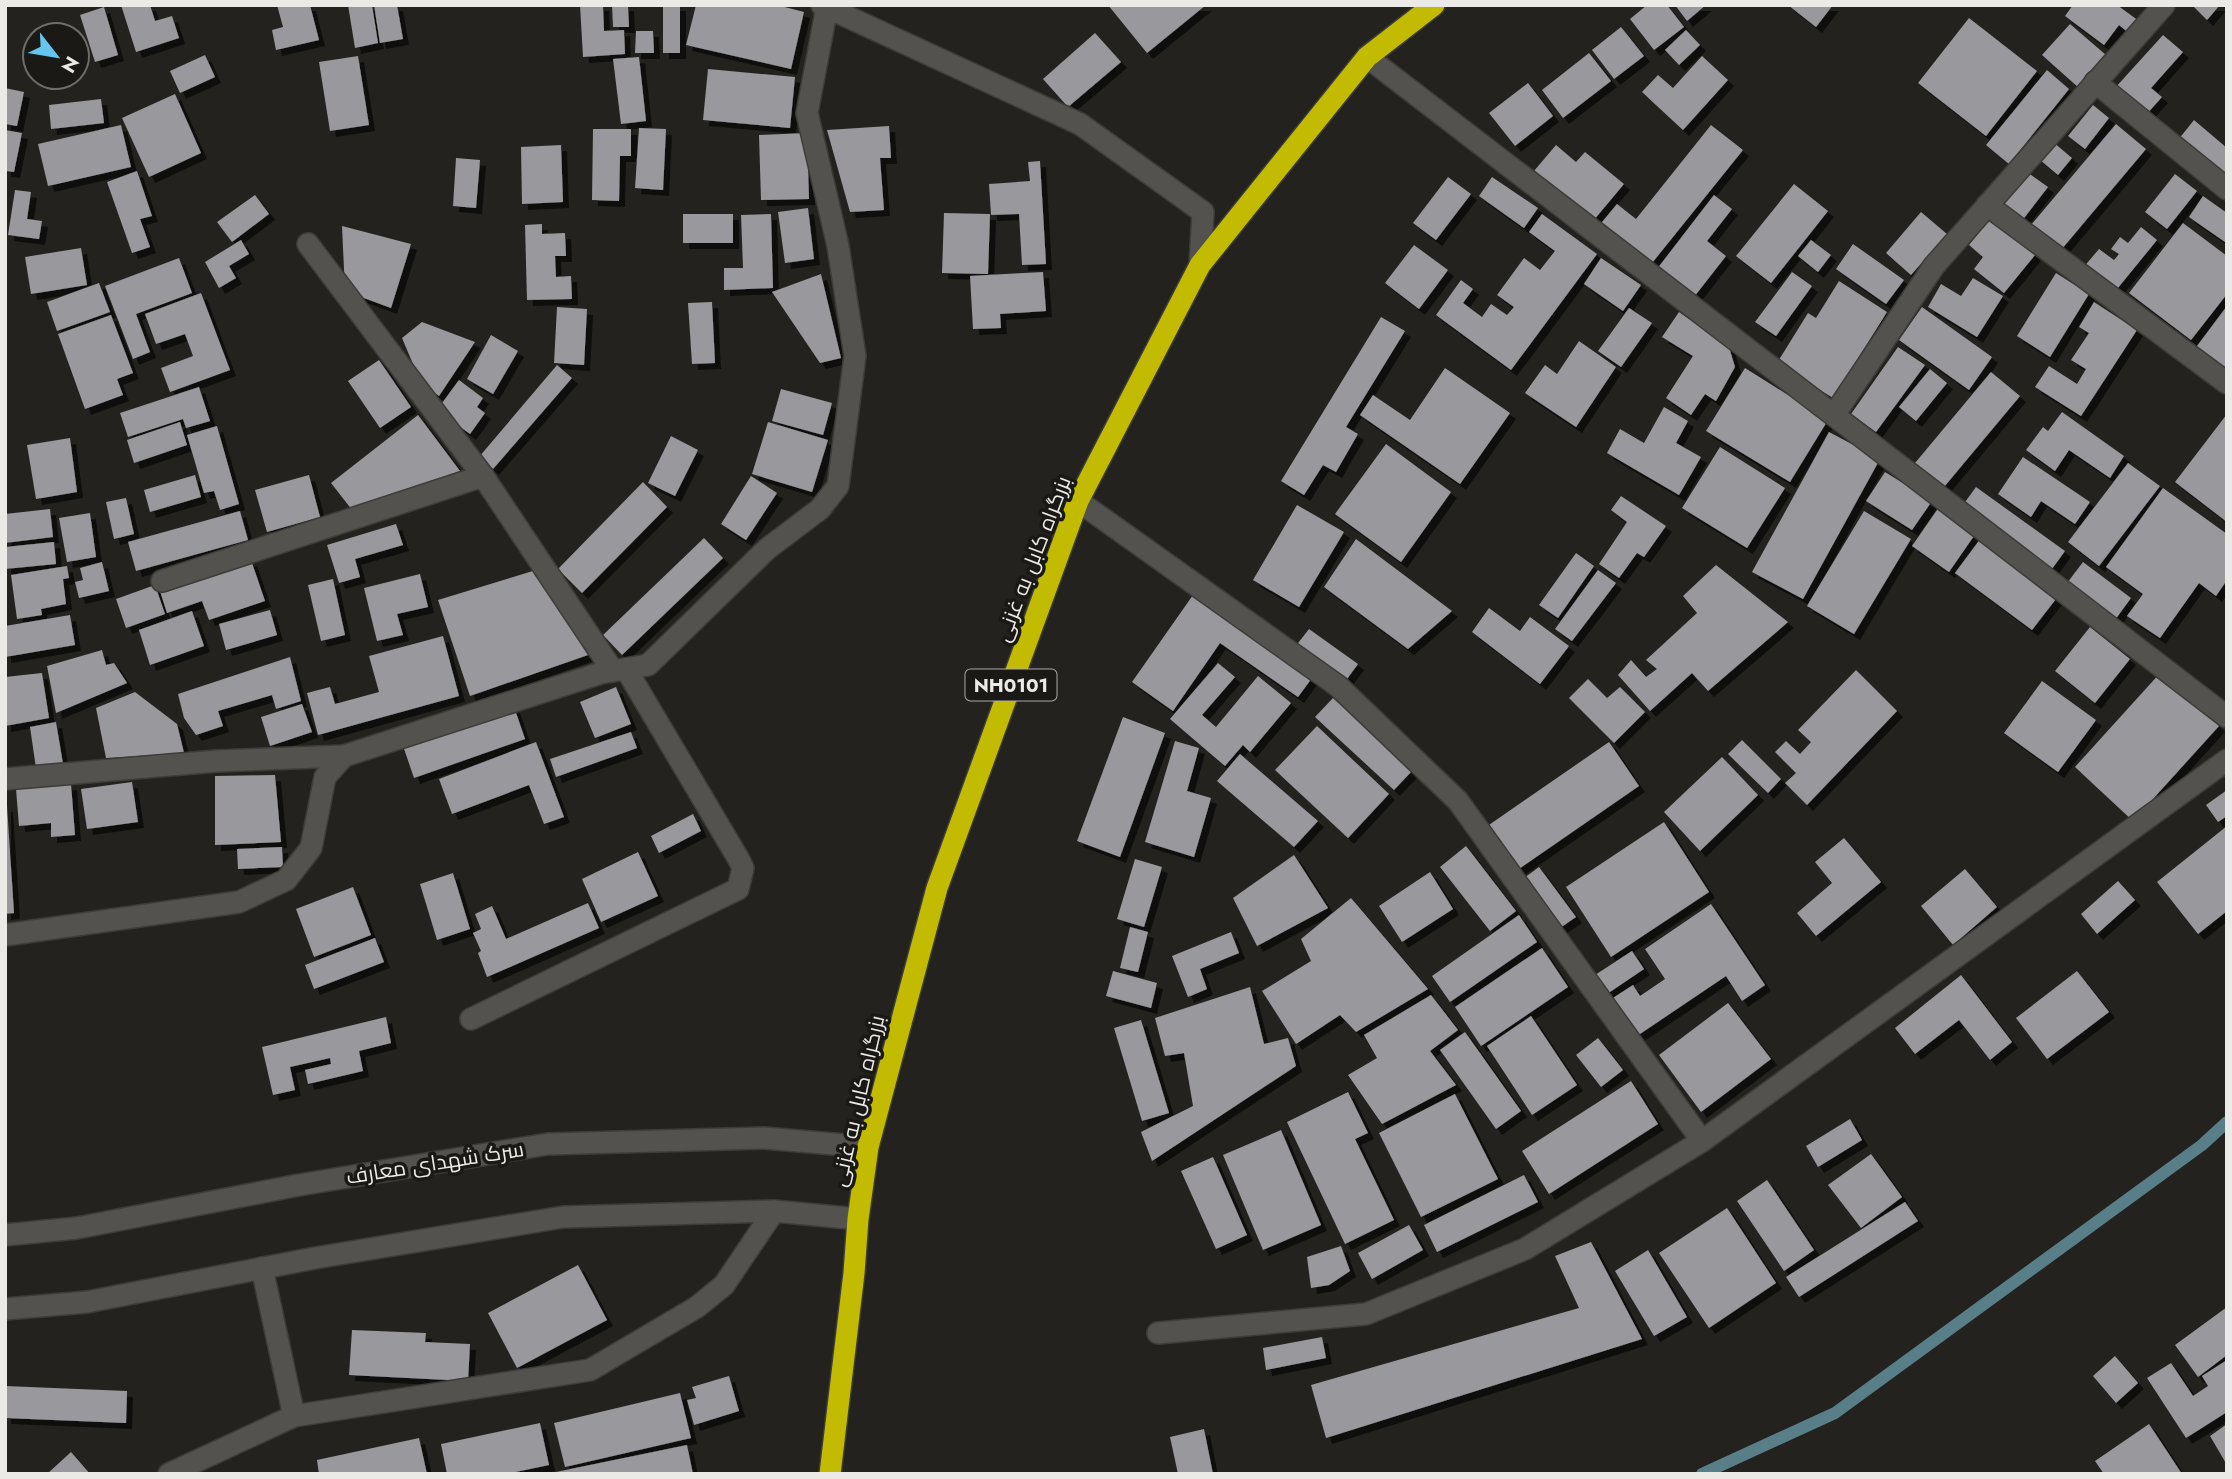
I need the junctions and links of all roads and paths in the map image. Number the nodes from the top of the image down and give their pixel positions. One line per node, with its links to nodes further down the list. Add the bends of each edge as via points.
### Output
1 (1434, 5): 4 (highway, بزرگراه کابل به غزنی / NH0101)
2 (2164, 5): 5 (street)
3 (825, 6): 9 (street, via 1080,124 1203,212); 15 (street, via 807,113 838,246 855,356 838,486 820,509 767,549 648,665)
4 (1367, 57): 9 (highway, بزرگراه کابل به غزنی / NH0101); 11 (street)
5 (2095, 82): 6 (street); 7 (street)
6 (2227, 188)
7 (1987, 205): 10 (street); 11 (street, via 1934,266)
8 (307, 244): 12 (street)
9 (1200, 265): 13 (highway, بزرگراه کابل به غزنی / NH0101)
10 (2227, 383)
11 (1834, 415): 16 (street)
12 (483, 476): 14 (street); 15 (street)
13 (1078, 501): 22 (street, via 1338,686 1458,801); 23 (highway, بزرگراه کابل به غزنی / NH0101, via 937,888)
14 (162, 580)
15 (619, 670): 17 (street); 21 (street, via 738,858 743,868 738,889)
16 (2227, 717)
17 (344, 756): 19 (street, via 217,761); 20 (street, via 325,777 311,848 286,880 239,902)
18 (2227, 760): 22 (street)
19 (5, 779)
20 (5, 935)
21 (471, 1018)
22 (1702, 1140): 29 (street, via 1525,1250 1366,1314)
23 (868, 1147): 25 (highway, بزرگراه کابل به غزنی / NH0101); 26 (street, سرک شهدای معارف, via 764,1138 548,1144 77,1228)
24 (774, 1211): 25 (street); 27 (street, via 563,1217); 30 (street, via 715,1292 590,1370)
25 (858, 1219): 32 (highway, بزرگراه کابل به غزنی / NH0101)
26 (5, 1235)
27 (262, 1268): 28 (street, via 87,1302); 30 (street)
28 (5, 1309)
29 (1158, 1333)
30 (294, 1416): 31 (street)
31 (169, 1474)
32 (830, 1474)

